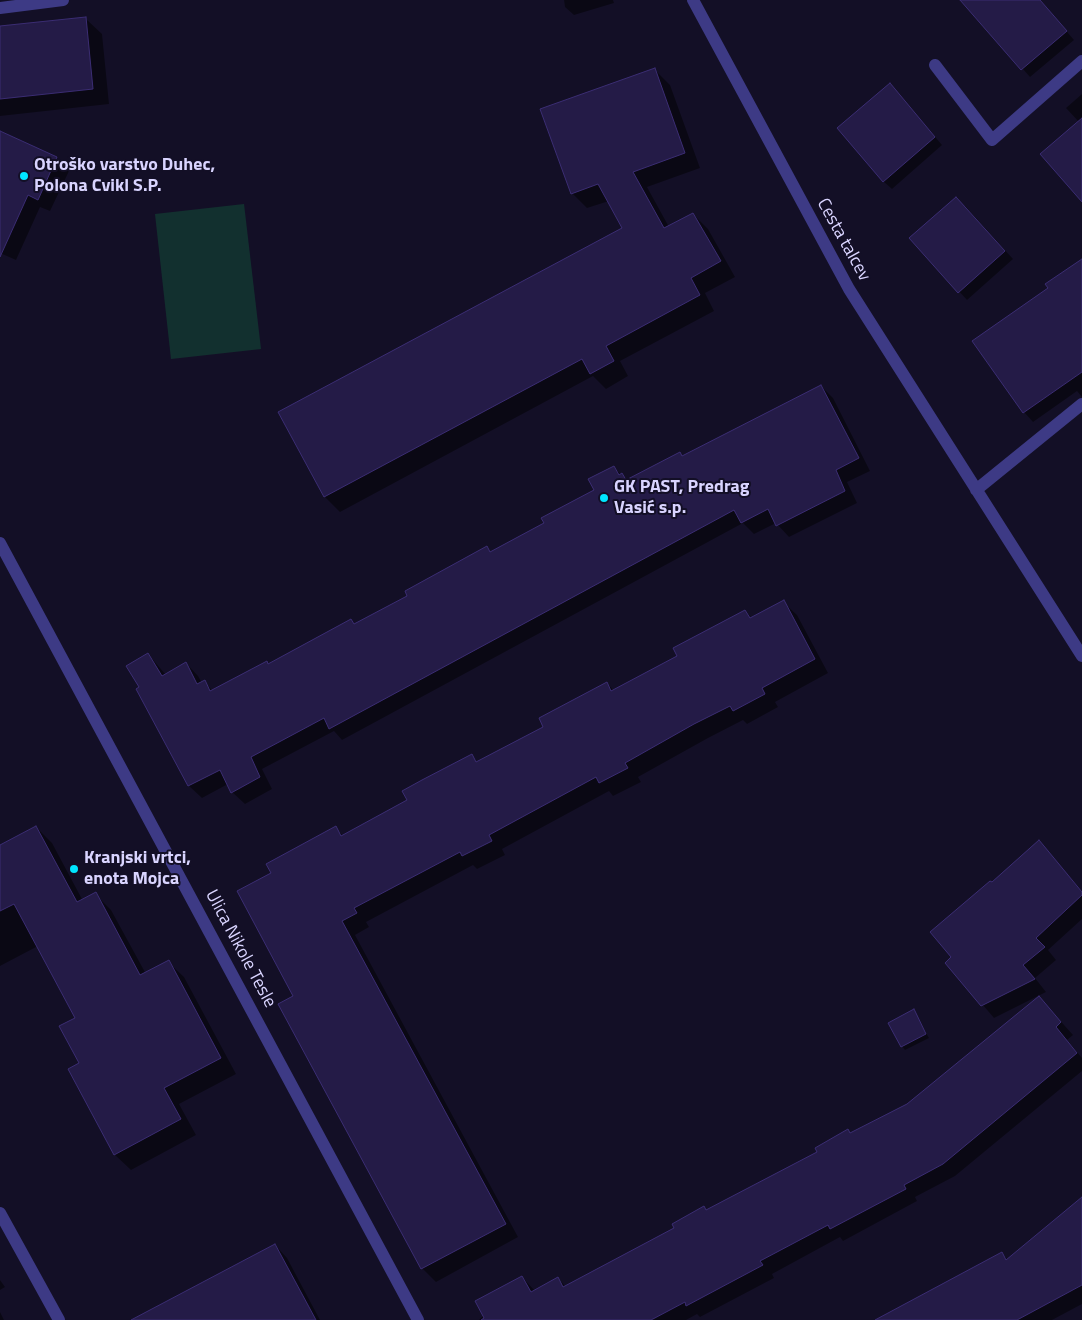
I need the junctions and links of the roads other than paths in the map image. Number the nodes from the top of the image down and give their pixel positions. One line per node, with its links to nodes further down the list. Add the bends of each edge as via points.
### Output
1 (63, 0): 3 (street)
2 (693, 0): 7 (street, Cesta talcev, via 849,288)
3 (0, 8)
4 (1082, 61): 5 (street, via 992,140)
5 (935, 65)
6 (1082, 404): 7 (street)
7 (976, 490): 9 (street, Cesta talcev)
8 (0, 542): 12 (street, Ulica Nikole Tesle)
9 (1082, 656)
10 (0, 1212): 11 (street)
11 (59, 1320)
12 (418, 1320)

